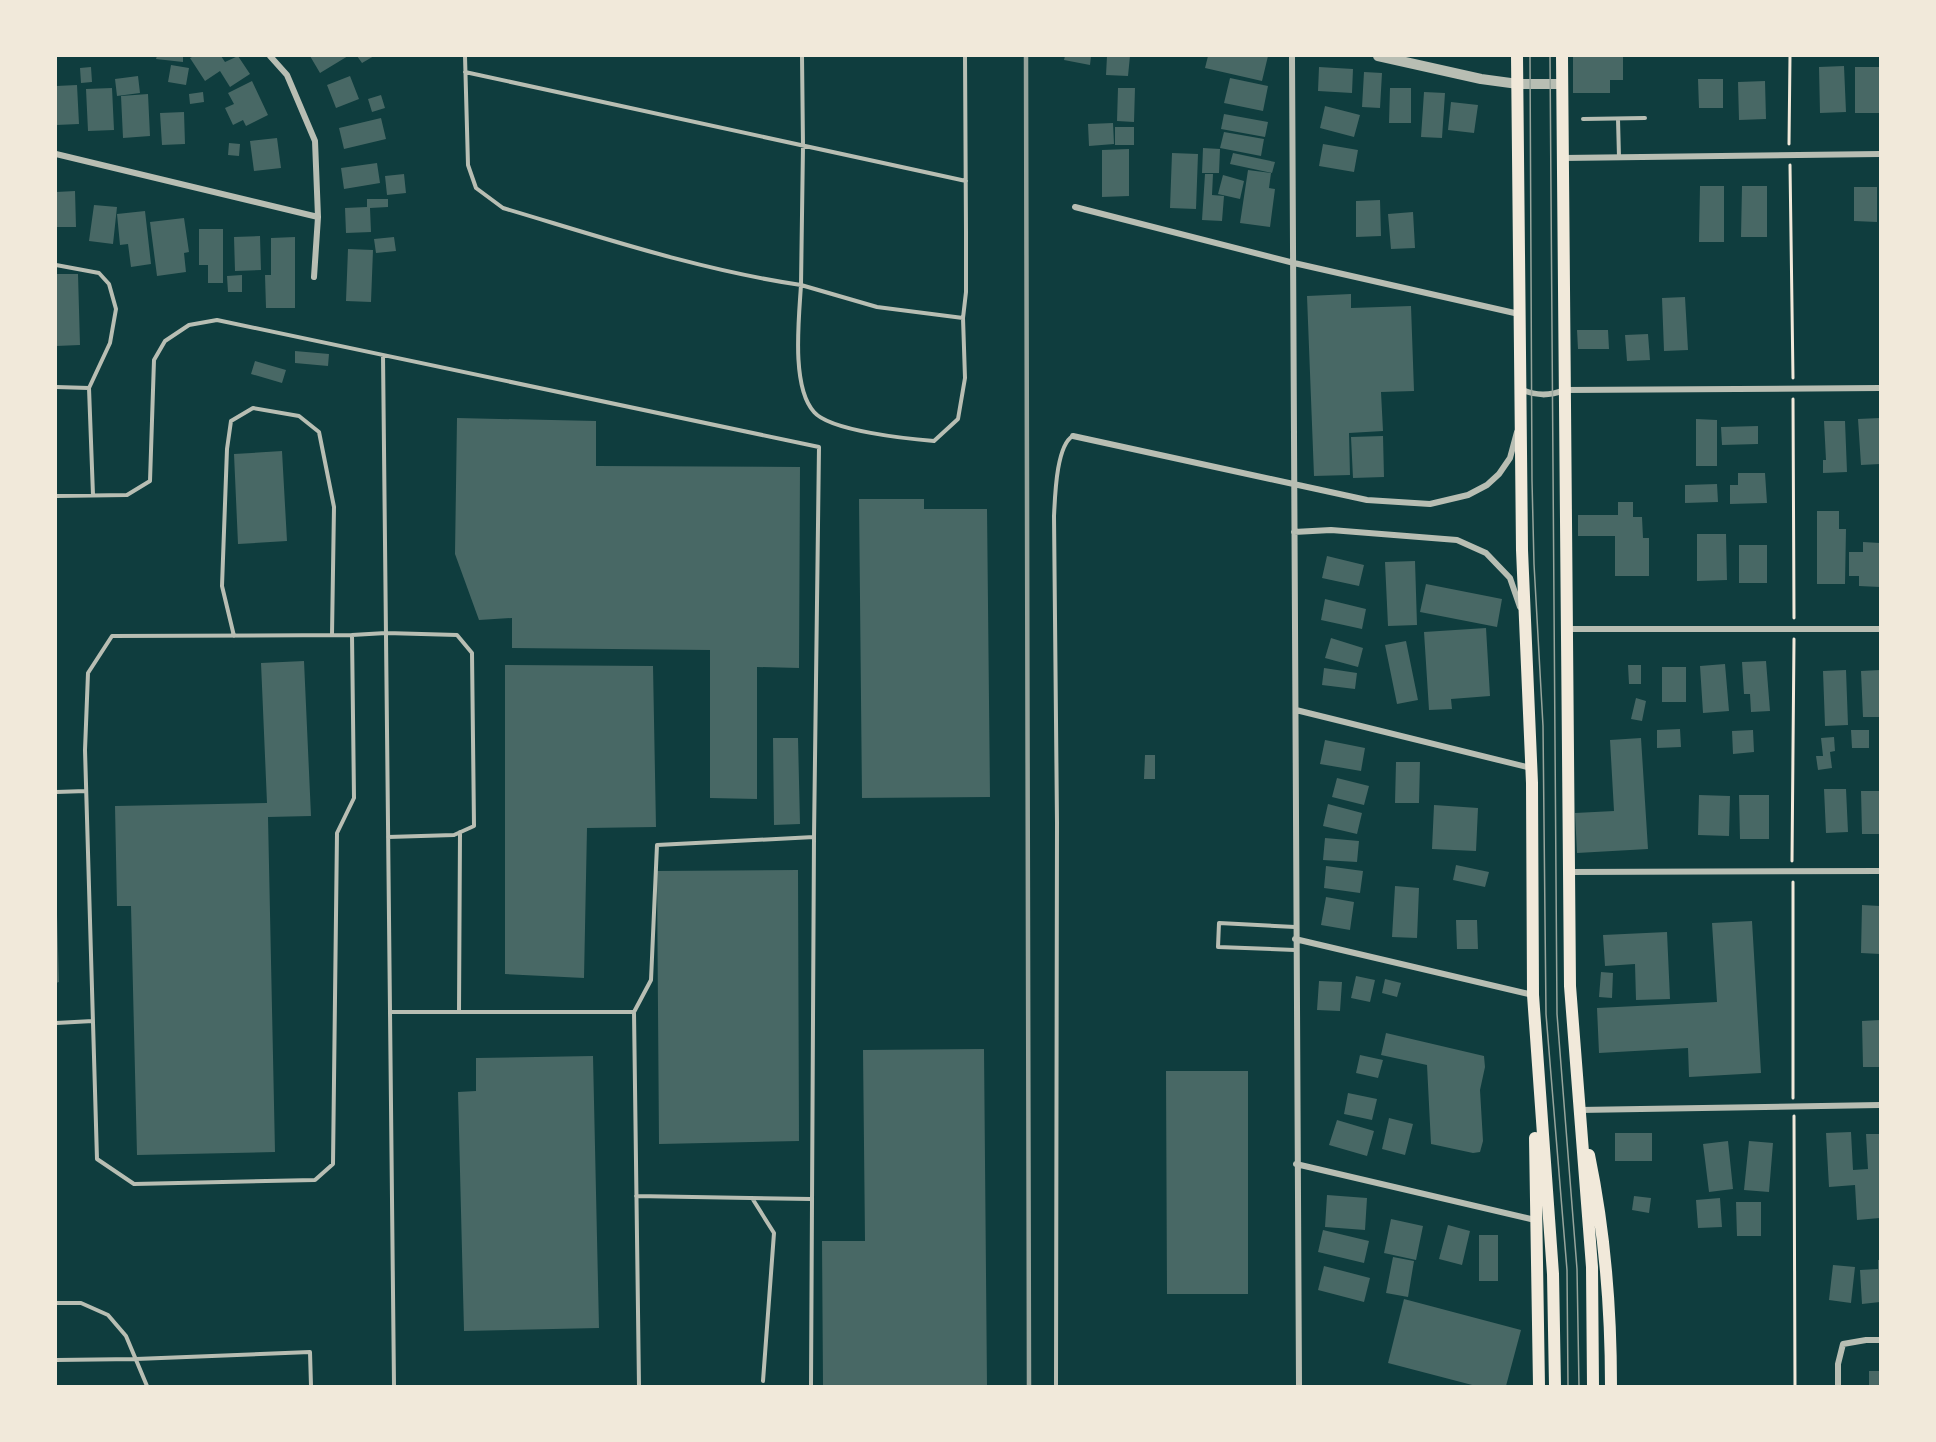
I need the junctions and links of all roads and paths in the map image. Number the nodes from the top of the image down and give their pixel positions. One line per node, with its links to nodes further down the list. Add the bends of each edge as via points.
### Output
1 (270, 56): 24 (street, via 287,75 315,141)
2 (465, 56): 10 (lane)
3 (802, 56): 16 (lane)
4 (965, 56): 22 (lane)
5 (1292, 56): 25 (street)
6 (1378, 56): 11 (street, via 1481,80)
7 (1517, 56): 11 (main road)
8 (1562, 56): 12 (main road)
9 (1790, 56): 18 (path)
10 (465, 72): 16 (lane); 28 (lane, via 468,165 476,188 503,208 699,265)
11 (1518, 84): 12 (street); 29 (main road)
12 (1562, 84): 21 (main road)
13 (1645, 118): 15 (lane)
14 (1583, 119): 15 (lane)
15 (1618, 119): 20 (lane)
16 (803, 146): 22 (lane); 28 (lane)
17 (56, 154): 24 (street)
18 (1789, 154): 19 (street); 20 (street); 34 (path)
19 (1881, 154)
20 (1619, 157): 21 (street)
21 (1563, 158): 37 (main road)
22 (966, 181): 30 (lane)
23 (1075, 207): 25 (street)
24 (318, 217): 27 (street)
25 (1294, 263): 29 (street); 40 (street)
26 (56, 264): 33 (lane, via 99,273 109,284 116,309 110,343)
27 (314, 276)
28 (801, 285): 30 (lane, via 877,307); 30 (lane, via 799,356 803,396 815,414 836,424 887,437 934,441 958,420 965,378)
29 (1519, 314): 36 (main road)
30 (963, 318)
31 (384, 355): 41 (lane, via 217,320 189,325 165,340 154,360 150,481 127,495); 48 (lane); 58 (lane, via 819,447)
32 (56, 387): 33 (lane)
33 (89, 388): 41 (lane)
34 (1793, 388): 35 (street); 37 (street); 47 (path)
35 (1881, 388)
36 (1520, 389): 37 (street, via 1551,395); 38 (main road)
37 (1565, 390): 45 (main road)
38 (1520, 417): 40 (street, via 1505,466 1487,485 1468,495 1430,504 1367,500); 44 (main road)
39 (1073, 436): 40 (street); 89 (lane, via 1068,439 1055,480 1054,507)
40 (1293, 485): 43 (street)
41 (93, 495): 42 (lane)
42 (56, 496)
43 (1294, 532): 44 (street, via 1331,530 1457,540 1486,553 1510,578); 52 (street)
44 (1525, 619): 53 (main road)
45 (1567, 629): 47 (street); 61 (main road)
46 (1881, 629): 47 (street)
47 (1794, 630): 59 (path)
48 (386, 633): 50 (lane); 56 (lane, via 458,635 472,653 474,826); 57 (lane)
49 (332, 635): 50 (lane); 51 (lane); 51 (lane, via 334,507 319,432 298,416 254,408 231,421 227,449 222,586)
50 (352, 635): 69 (lane, via 354,798 337,833 333,1164 315,1180 134,1184 97,1159)
51 (234, 636): 54 (lane, via 112,636 88,673)
52 (1296, 711): 53 (street); 62 (street)
53 (1531, 768): 65 (main road)
54 (86, 791): 55 (lane); 69 (lane)
55 (56, 792)
56 (460, 832): 57 (lane); 67 (lane)
57 (388, 837): 66 (lane)
58 (814, 837): 68 (lane, via 657,845 651,980); 77 (lane)
59 (1792, 870): 60 (street); 61 (street); 71 (path)
60 (1881, 870)
61 (1569, 872): 73 (main road, via 1570,986)
62 (1295, 927): 63 (street); 64 (lane, via 1219,923 1218,947)
63 (1296, 939): 64 (street); 65 (street)
64 (1295, 950): 74 (street)
65 (1533, 995): 78 (main road); 92 (main road, via 1553,1274)
66 (390, 1012): 67 (lane); 86 (lane)
67 (459, 1012): 68 (lane)
68 (634, 1012): 75 (lane)
69 (93, 1021): 70 (lane)
70 (56, 1023)
71 (1793, 1105): 72 (street); 73 (street); 95 (path)
72 (1881, 1105)
73 (1579, 1110): 93 (main road, via 1592,1267); 94 (main road, via 1603,1234)
74 (1296, 1164): 78 (street); 90 (street)
75 (636, 1196): 76 (lane); 87 (lane)
76 (752, 1198): 77 (lane); 83 (lane, via 774,1233)
77 (811, 1199): 88 (lane)
78 (1535, 1220): 91 (main road)
79 (56, 1303): 81 (lane, via 81,1303 108,1315 126,1336)
80 (1881, 1340): 96 (street, via 1843,1344)
81 (135, 1359): 82 (lane); 84 (lane); 85 (lane, via 310,1352)
82 (56, 1360)
83 (763, 1381)
84 (147, 1386)
85 (311, 1386)
86 (394, 1386)
87 (639, 1386)
88 (811, 1386)
89 (1056, 1386)
90 (1298, 1386)
91 (1539, 1386)
92 (1555, 1386)
93 (1593, 1386)
94 (1611, 1386)
95 (1795, 1386)
96 (1838, 1386)

